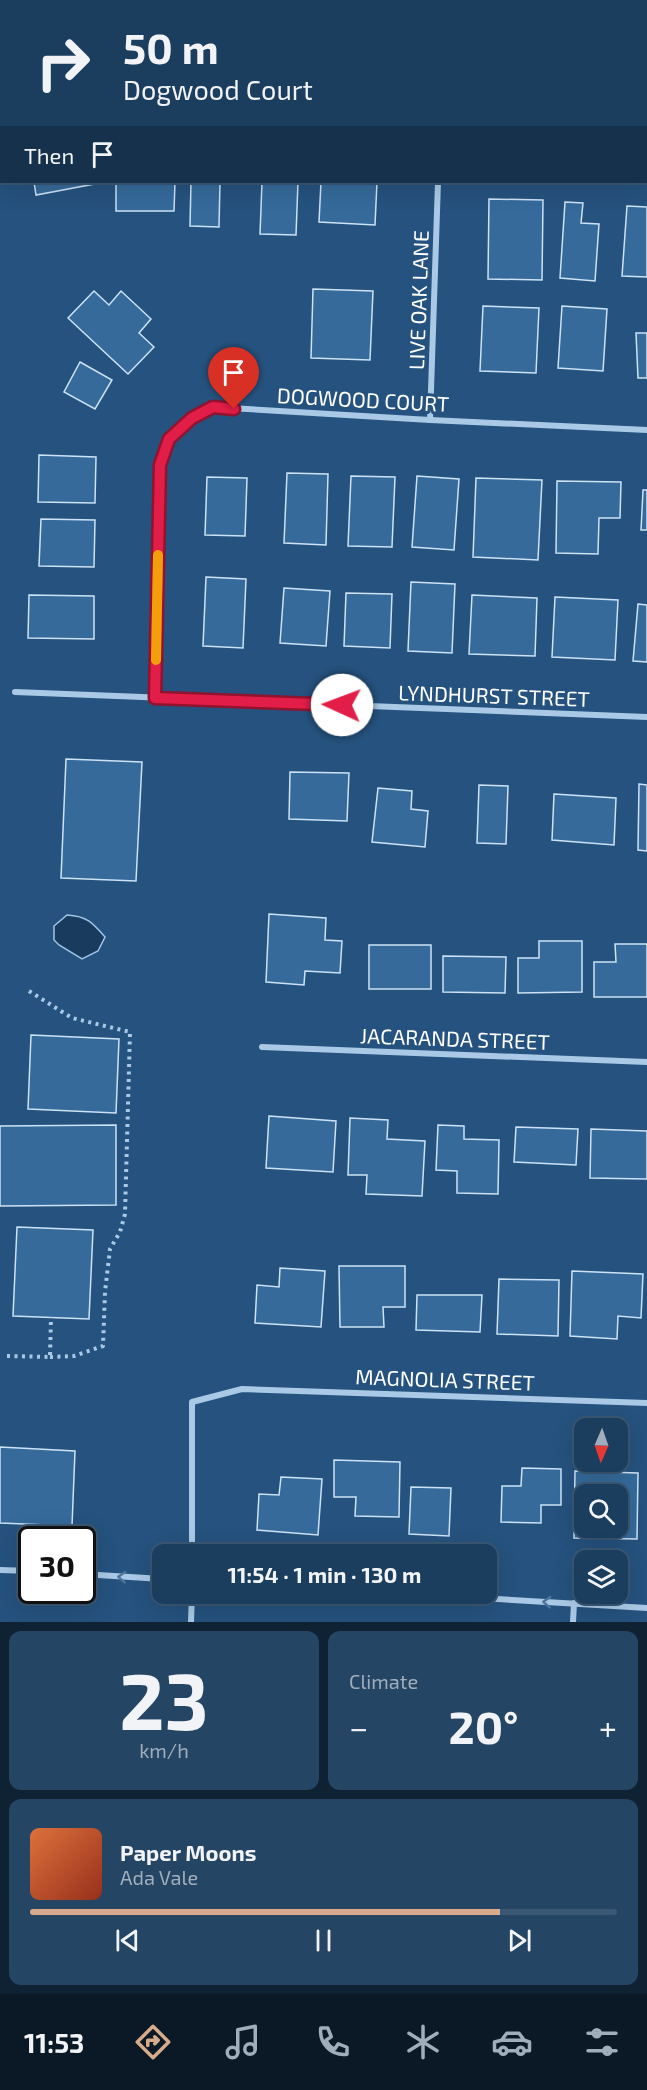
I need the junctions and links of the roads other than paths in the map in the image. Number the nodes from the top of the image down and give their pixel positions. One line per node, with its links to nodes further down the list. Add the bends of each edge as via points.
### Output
1 (438, 183): 2 (street, LIVE OAK LANE)
2 (430, 420): 3 (street, DOGWOOD COURT); 5 (street, DOGWOOD COURT, via 213,407 192,418 169,439 160,465)
3 (647, 430)
4 (15, 692): 5 (street, LYNDHURST STREET)
5 (155, 698): 6 (street, LYNDHURST STREET)
6 (647, 717)
7 (262, 1047): 8 (street, JACARANDA STREET)
8 (647, 1062)
9 (647, 1403): 10 (street, MAGNOLIA STREET, via 242,1389 192,1402)
10 (192, 1544)
11 (0, 1570): 12 (street)
12 (18, 1571)
13 (96, 1575): 14 (street, one-way to 13)
14 (152, 1578)
15 (497, 1599): 17 (street, one-way to 15)
16 (192, 1604): 19 (street)
17 (574, 1604): 18 (street); 20 (street)
18 (647, 1608)
19 (191, 1622)
20 (573, 1622)

